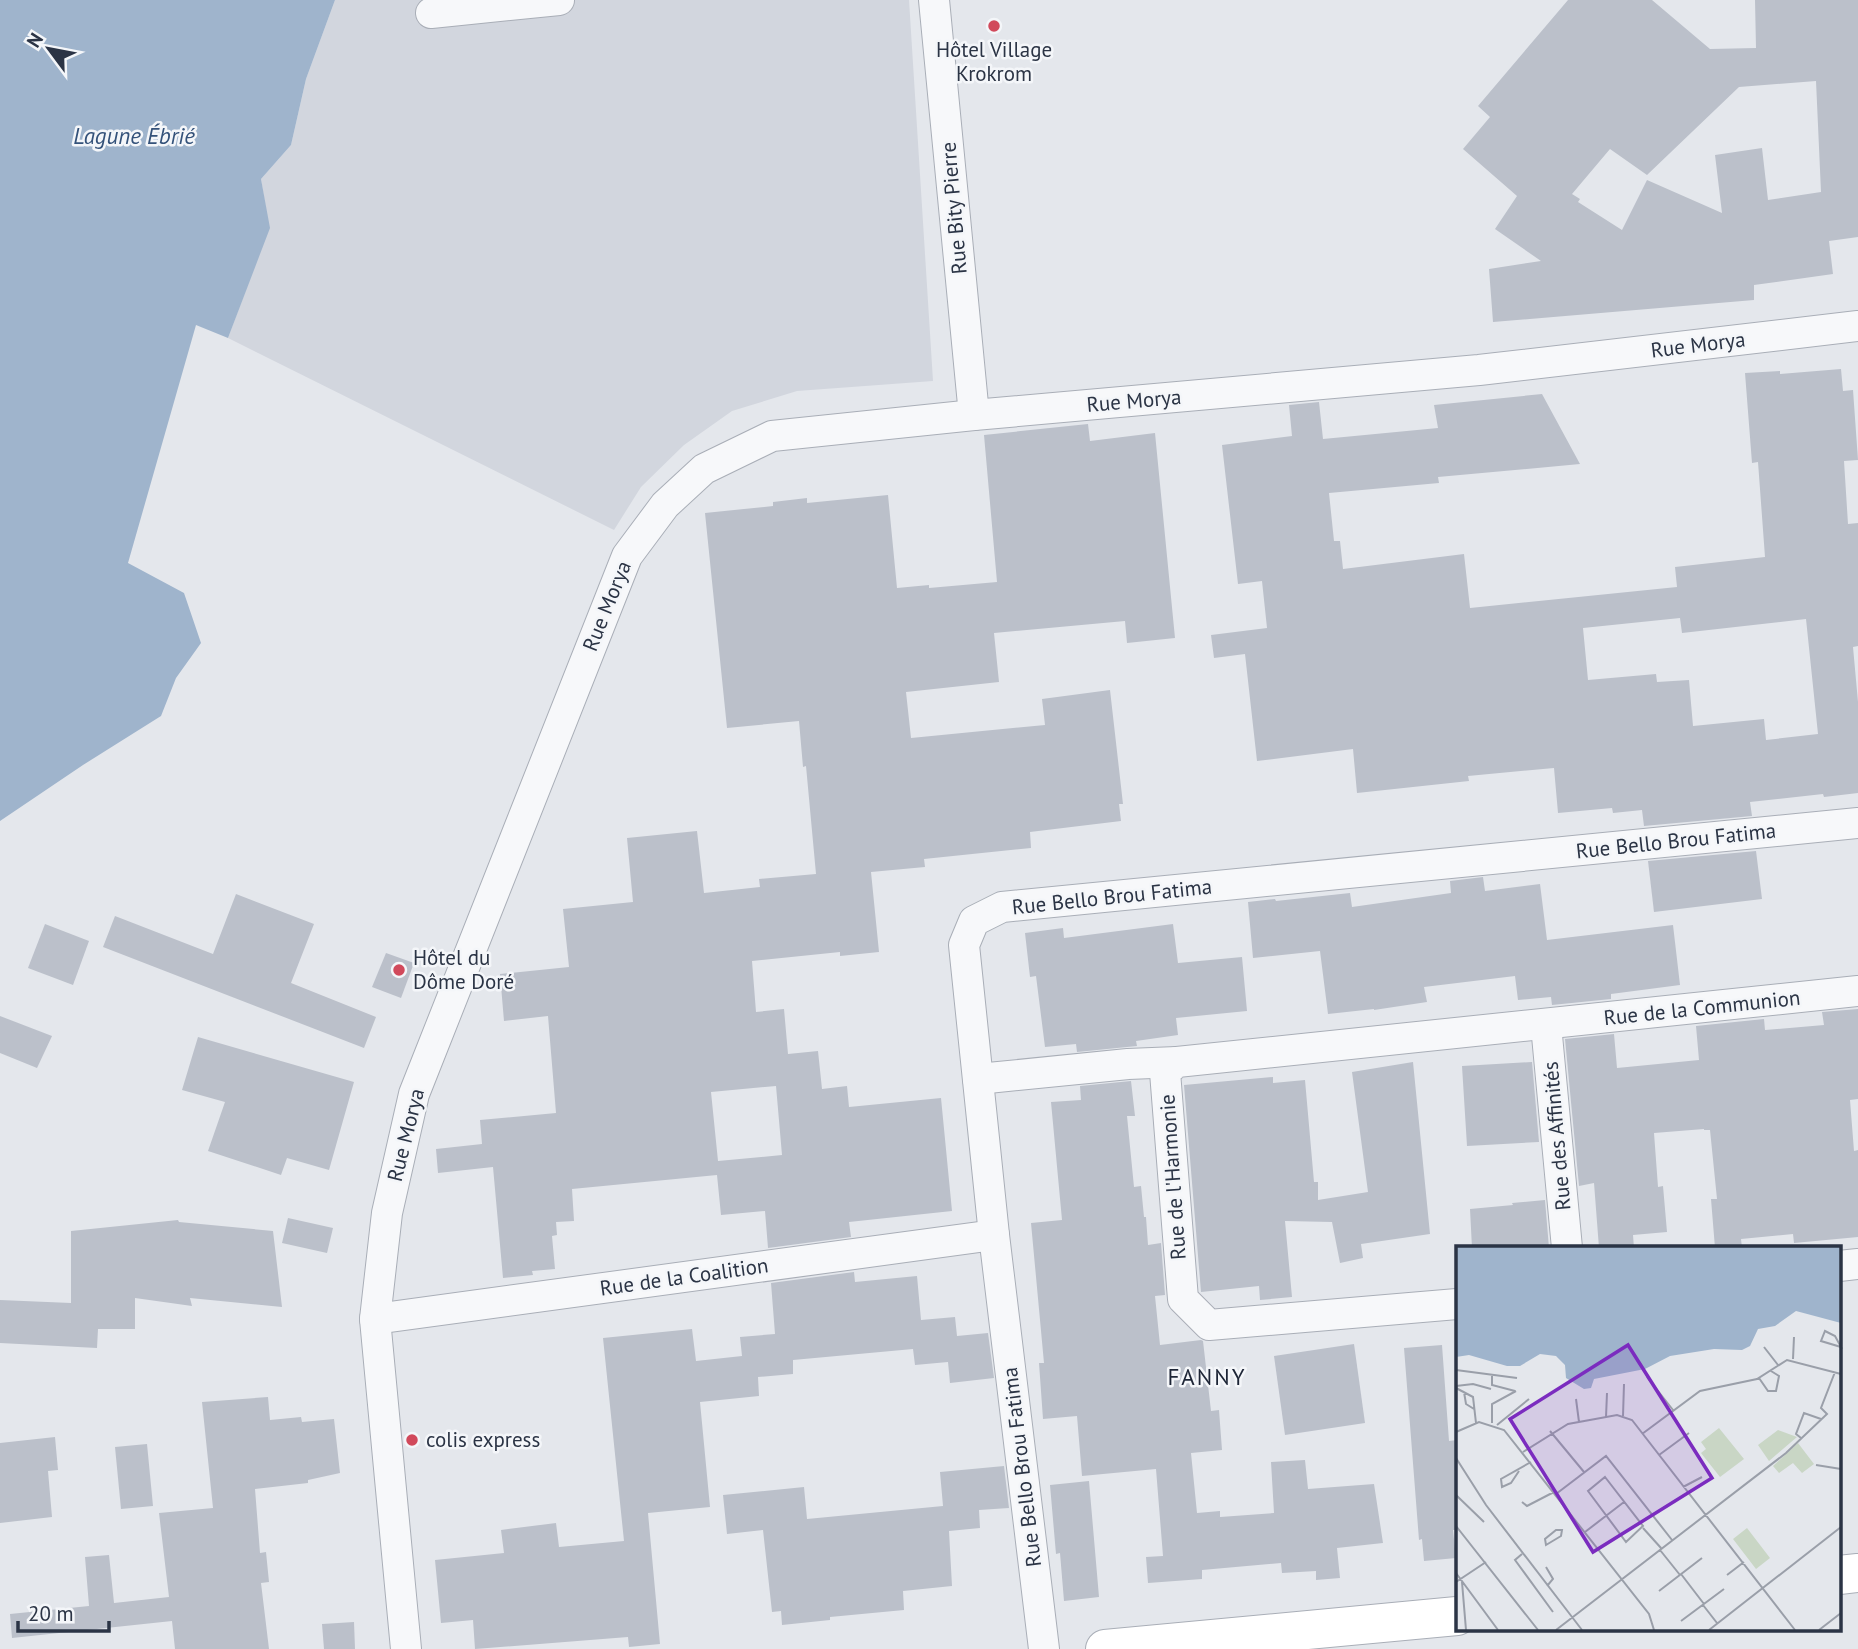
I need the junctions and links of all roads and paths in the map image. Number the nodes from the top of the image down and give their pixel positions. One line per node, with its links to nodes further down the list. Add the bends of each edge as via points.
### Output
1 (559, 0): 3 (street)
2 (934, 0): 5 (street, Rue Bity Pierre)
3 (431, 13)
4 (1858, 326): 5 (street, Rue Morya, via 1479,370)
5 (974, 415): 16 (street, Rue Morya, via 772,436 704,469 665,505 627,556 414,1094 387,1213)
6 (1858, 823): 10 (street, Rue Bello Brou Fatima, via 1002,908 974,921 964,945)
7 (1858, 992): 8 (street, Rue de la Communion)
8 (1546, 1025): 9 (street); 12 (street, Rue des Affinités)
9 (1177, 1062): 10 (street); 15 (street, Rue de l'Harmonie, via 1165,1072 1183,1299 1209,1325)
10 (978, 1079): 11 (street, Rue Bello Brou Fatima)
11 (993, 1235): 16 (street, Rue de la Coalition); 21 (street, Rue Bello Brou Fatima)
12 (1567, 1246)
13 (1858, 1264): 14 (street)
14 (1840, 1266)
15 (1456, 1304)
16 (375, 1320): 20 (street, Rue Morya)
17 (1858, 1573): 18 (street)
18 (1840, 1575)
19 (1456, 1616): 22 (street)
20 (406, 1649)
21 (1044, 1649)
22 (1105, 1649)

